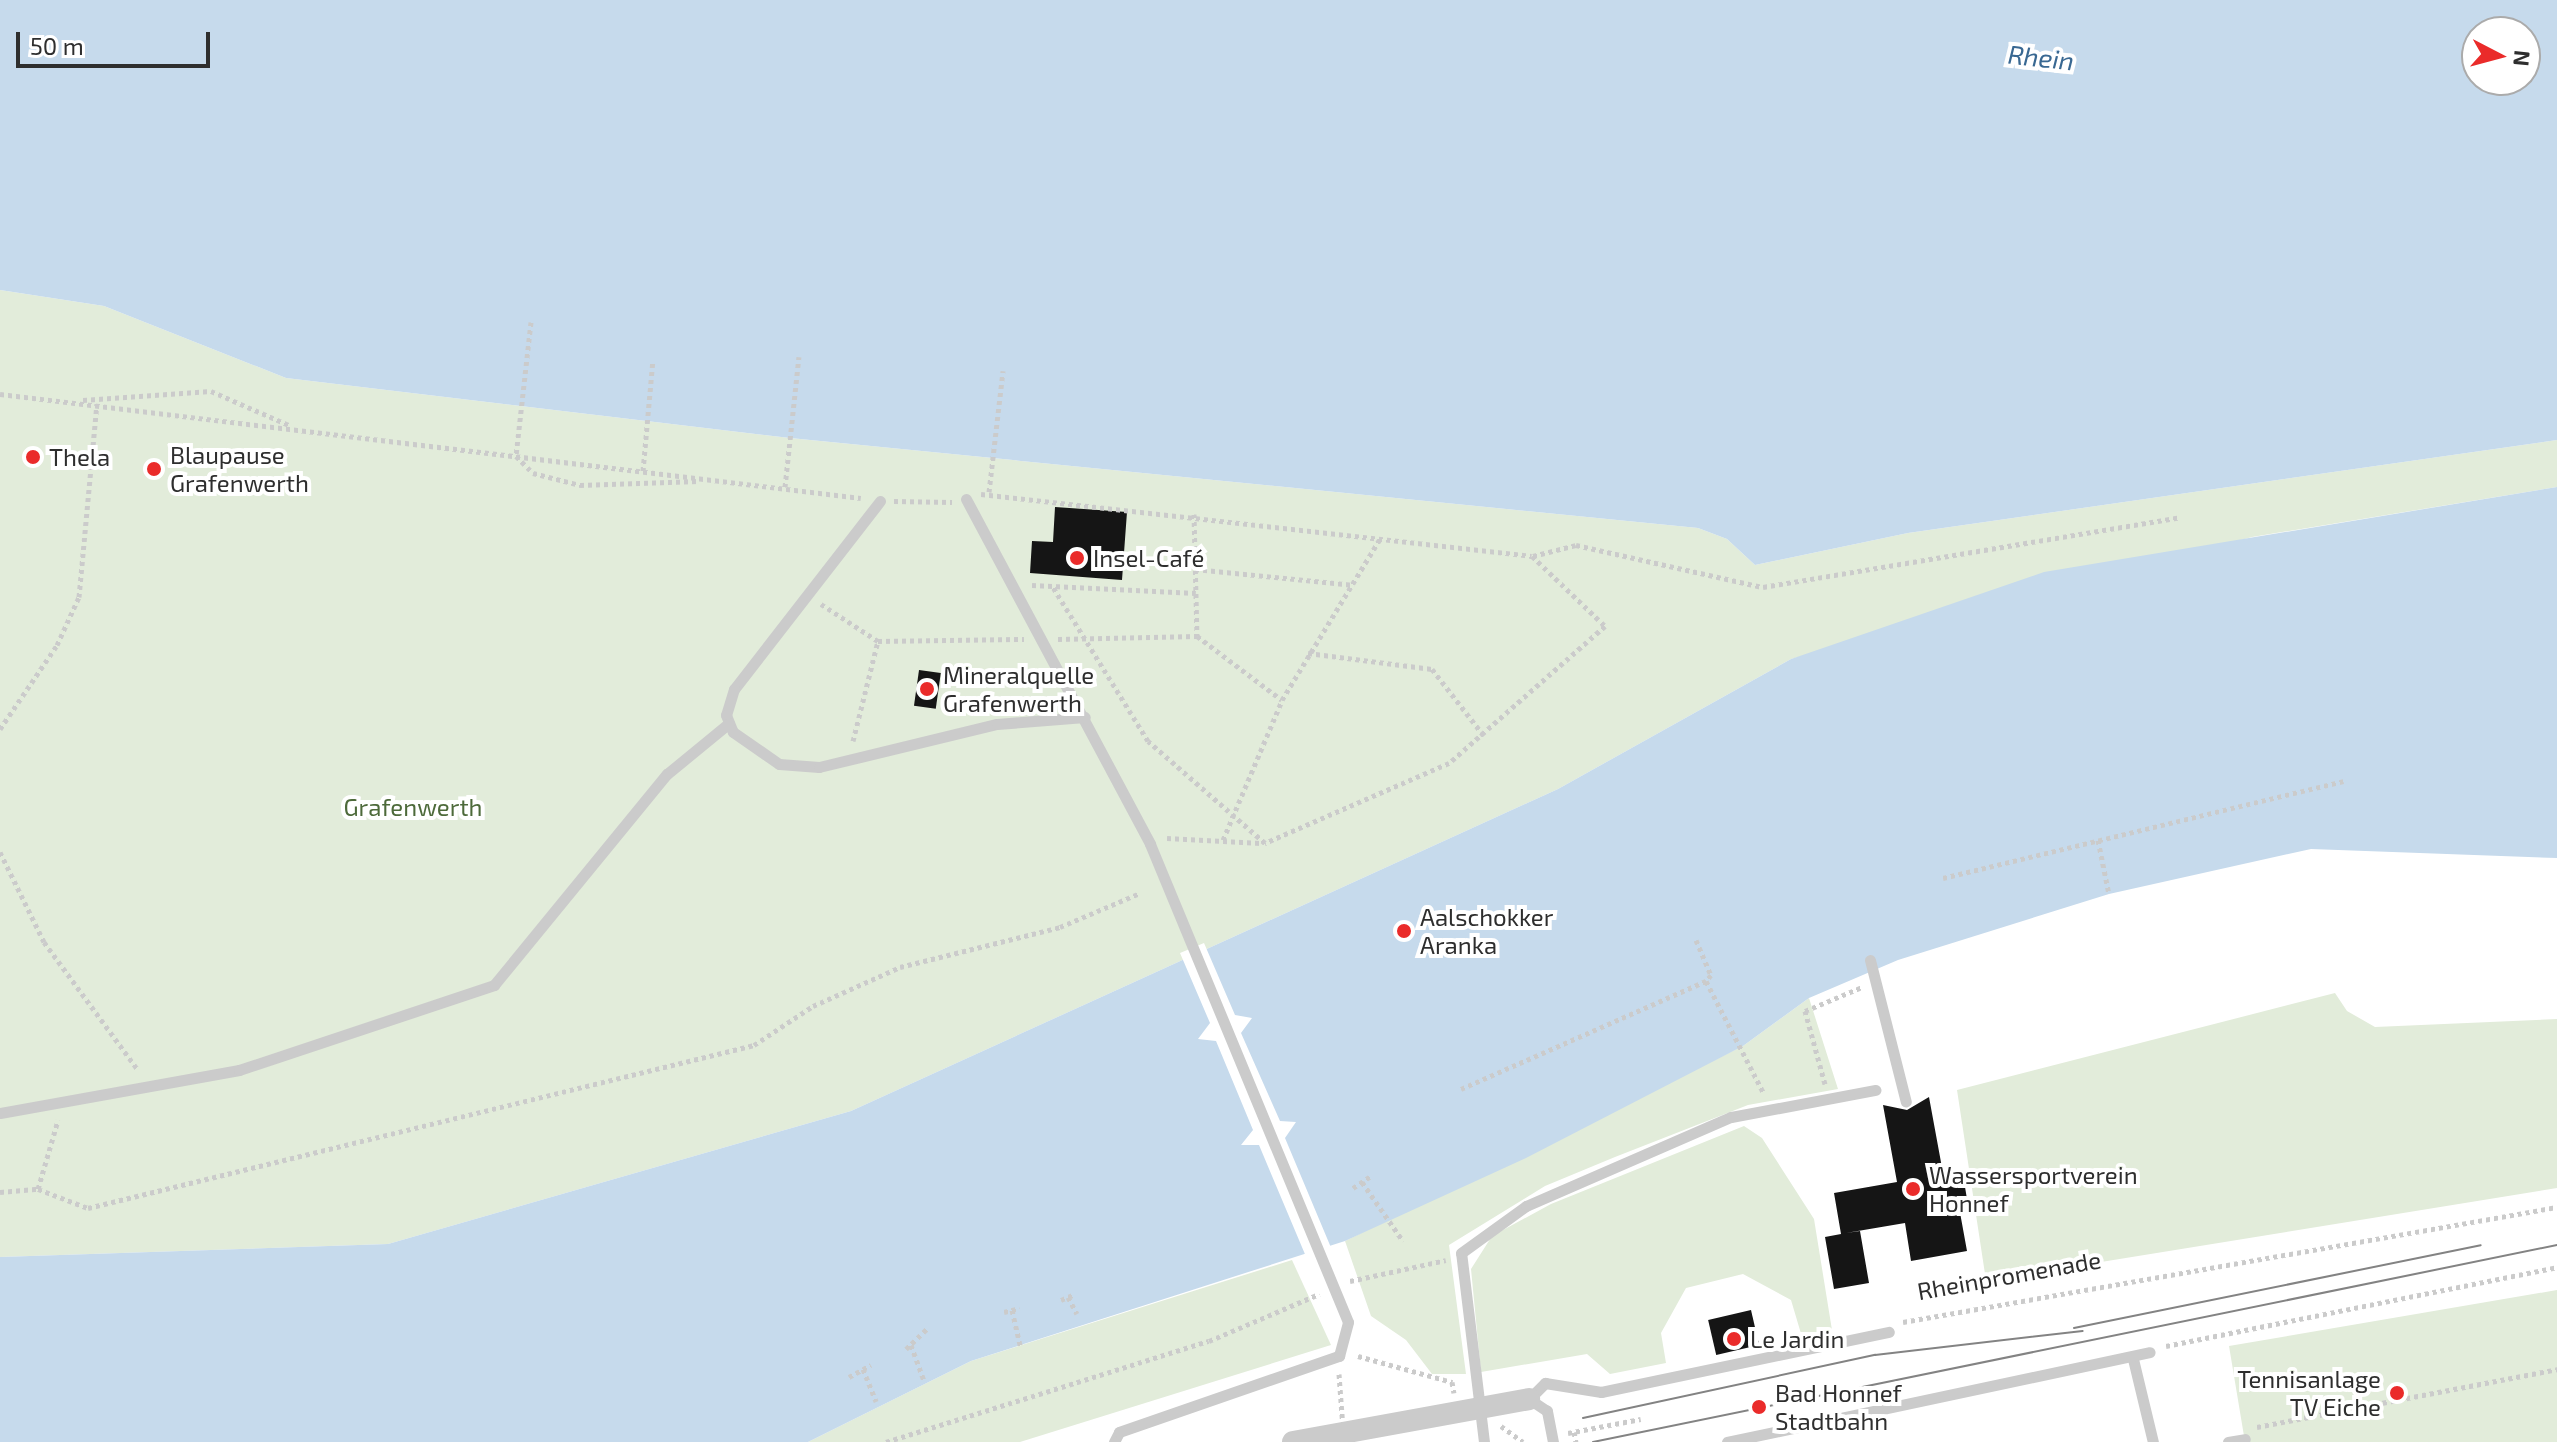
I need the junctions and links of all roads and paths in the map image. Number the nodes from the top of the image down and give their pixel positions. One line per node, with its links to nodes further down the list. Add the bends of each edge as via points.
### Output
1 (531, 322): 9 (path)
2 (799, 357): 12 (path)
3 (653, 360): 10 (path)
4 (1003, 371): 13 (path)
5 (0, 394): 6 (path)
6 (71, 401): 7 (path); 8 (path, via 211,391)
7 (97, 404): 8 (path); 34 (path, via 79,597 57,645)
8 (294, 427): 9 (path)
9 (516, 456): 10 (path); 11 (path, via 533,473 580,485 678,486)
10 (643, 471): 11 (path)
11 (703, 479): 12 (path)
12 (785, 487): 15 (path)
13 (989, 492): 14 (path); 16 (path)
14 (966, 499): 15 (path); 21 (lane)
15 (880, 501): 25 (lane)
16 (1194, 514): 18 (path); 20 (path)
17 (2180, 517): 19 (path, via 1763,587 1576,545)
18 (1380, 539): 19 (path); 22 (path)
19 (1532, 556): 35 (path, via 1605,626)
20 (1195, 569): 22 (path); 24 (path)
21 (1011, 583): 23 (path); 27 (lane)
22 (1355, 585): 30 (path)
23 (1053, 587): 24 (path); 28 (path)
24 (1196, 593): 26 (path)
25 (805, 594): 29 (path); 33 (lane, via 734,689)
26 (1197, 636): 28 (path); 31 (path)
27 (1041, 639): 29 (path); 32 (lane)
28 (1081, 639): 38 (path, via 1148,741)
29 (878, 641): 36 (path)
30 (1307, 653): 31 (path); 35 (path, via 1432,669)
31 (1282, 700): 38 (path)
32 (1085, 717): 36 (lane, via 997,724); 41 (lane)
33 (729, 723): 36 (lane, via 753,753 779,764); 51 (lane, via 667,774 494,985 253,1066)
34 (0, 729)
35 (1485, 737): 42 (path, via 1392,794)
36 (847, 763)
37 (2343, 781): 39 (path)
38 (1228, 816): 40 (path); 42 (path)
39 (2098, 839): 44 (path); 46 (path)
40 (1223, 840): 41 (path); 42 (path)
41 (1148, 841): 93 (lane, bridge, via 1348,1322 1339,1356 1119,1432)
42 (1265, 843)
43 (0, 852): 51 (path, via 44,942)
44 (1943, 878)
45 (1140, 893): 62 (path, via 1060,927 900,967 813,1006 754,1045 88,1208)
46 (2109, 894)
47 (1696, 940): 50 (path, via 1711,975)
48 (1870, 960): 49 (lane)
49 (1877, 980): 54 (path, via 1805,1011 1808,1042); 55 (lane)
50 (1706, 981): 52 (path); 57 (path)
51 (151, 1089): 56 (lane)
52 (1461, 1089)
53 (1875, 1090): 54 (lane)
54 (1829, 1096): 57 (lane)
55 (1906, 1102)
56 (63, 1104): 58 (lane); 62 (path)
57 (1771, 1109): 66 (lane, via 1731,1117 1526,1206)
58 (0, 1113)
59 (1372, 1175): 60 (path)
60 (1362, 1182): 61 (path); 65 (path)
61 (1353, 1188)
62 (38, 1189): 63 (path)
63 (0, 1192)
64 (2557, 1207): 76 (path, Rheinpromenade, via 1906,1320)
65 (1403, 1241)
66 (1461, 1253): 68 (path); 89 (lane)
67 (2557, 1267): 78 (path, via 2335,1307)
68 (1345, 1283)
69 (1333, 1288): 92 (path, via 1209,1341)
70 (1061, 1300): 74 (path, via 1071,1295)
71 (1020, 1308): 72 (path)
72 (1012, 1310): 73 (path); 77 (path)
73 (1004, 1312)
74 (1077, 1314)
75 (927, 1329): 86 (path, via 909,1347)
76 (1889, 1332): 87 (lane, via 1601,1392 1545,1383)
77 (1020, 1346)
78 (2150, 1352): 80 (lane)
79 (1360, 1358): 89 (path, via 1452,1382)
80 (2133, 1359): 99 (lane, via 2067,1367); 100 (lane)
81 (871, 1365): 82 (path)
82 (863, 1369): 85 (path); 88 (path)
83 (2557, 1369): 91 (path, via 2255,1427)
84 (1339, 1374): 95 (path, bridge)
85 (849, 1377)
86 (924, 1381)
87 (1529, 1399): 89 (street); 97 (lane, via 1547,1411)
88 (876, 1401)
89 (1468, 1412): 94 (street); 96 (lane)
90 (1641, 1419): 98 (path, via 1574,1432)
91 (2245, 1439): 101 (lane)
92 (886, 1442)
93 (1114, 1442)
94 (1293, 1442)
95 (1344, 1442)
96 (1484, 1442)
97 (1553, 1442)
98 (1576, 1442)
99 (1727, 1442)
100 (2153, 1442)
101 (2228, 1442)

